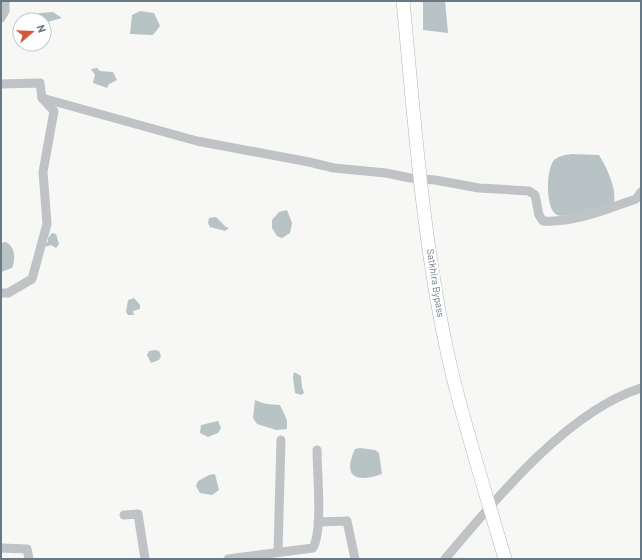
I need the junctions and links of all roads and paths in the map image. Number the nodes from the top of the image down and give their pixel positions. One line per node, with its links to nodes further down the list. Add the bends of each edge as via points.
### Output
1 (5, 1): 3 (street, via 5,11)
2 (404, 1): 6 (highway, Satkhira Bypass)
3 (1, 18)
4 (1, 84): 5 (street, via 40,83)
5 (42, 98): 6 (street, via 197,141 334,168); 8 (street, via 54,111 43,172 47,224 32,279 8,293)
6 (420, 178): 7 (street, via 479,188 532,191 541,219 552,221 587,216 636,199); 12 (highway, Satkhira Bypass, via 437,296 451,367)
7 (641, 192)
8 (1, 293)
9 (641, 388): 12 (street, via 613,399 593,411 550,446)
10 (281, 440): 16 (street)
11 (317, 450): 14 (street)
12 (490, 506): 21 (street); 22 (highway, Satkhira Bypass)
13 (124, 514): 18 (street, via 138,514)
14 (318, 522): 16 (street, via 316,543 313,548); 20 (street, via 347,521)
15 (1, 548): 17 (street, via 27,549)
16 (278, 552): 19 (street)
17 (28, 559)
18 (145, 559)
19 (228, 559)
20 (355, 559)
21 (445, 559)
22 (505, 559)

